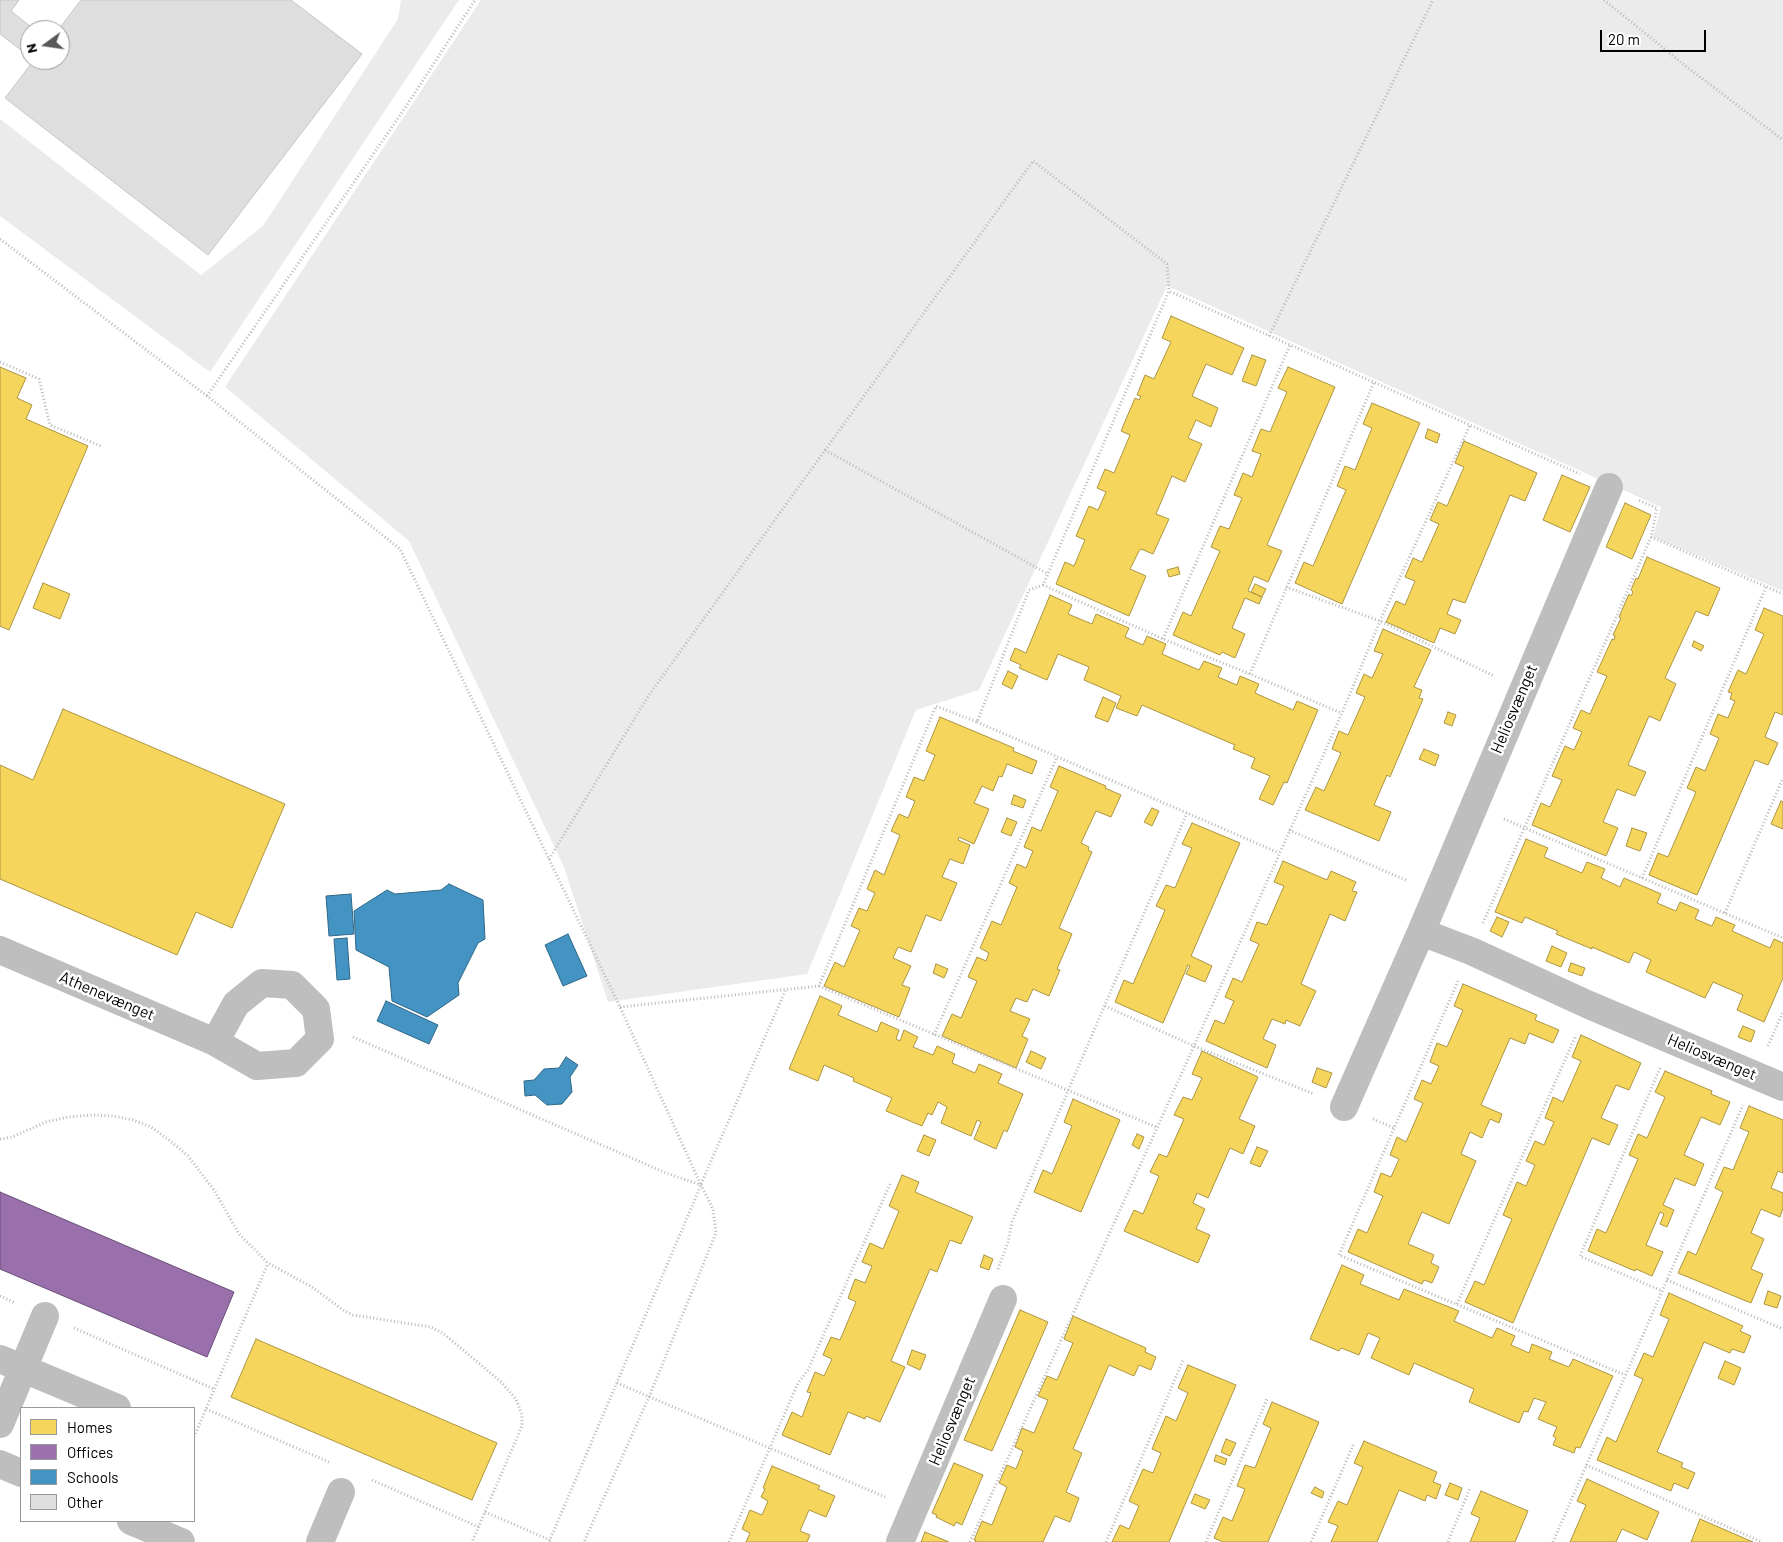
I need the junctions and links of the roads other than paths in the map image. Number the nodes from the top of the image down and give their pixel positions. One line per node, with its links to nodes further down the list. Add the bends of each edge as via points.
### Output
1 (1609, 487): 2 (street, Heliosvænget)
2 (1421, 932): 5 (street, Heliosvænget); 6 (street, Heliosvænget)
3 (0, 950): 4 (street, Athenevænget)
4 (214, 1042): 4 (street, Athenevænget, via 257,1066 296,1063 320,1039 316,1009 292,985 262,983 236,1004)
5 (1783, 1086)
6 (1344, 1107)
7 (1003, 1299): 18 (street, Heliosvænget)
8 (45, 1316): 9 (street)
9 (12, 1364): 10 (street); 11 (street)
10 (115, 1407)
11 (0, 1424)
12 (0, 1464): 13 (street)
13 (20, 1473)
14 (341, 1492): 17 (street)
15 (133, 1522): 16 (street)
16 (181, 1542)
17 (320, 1542)
18 (900, 1542)

